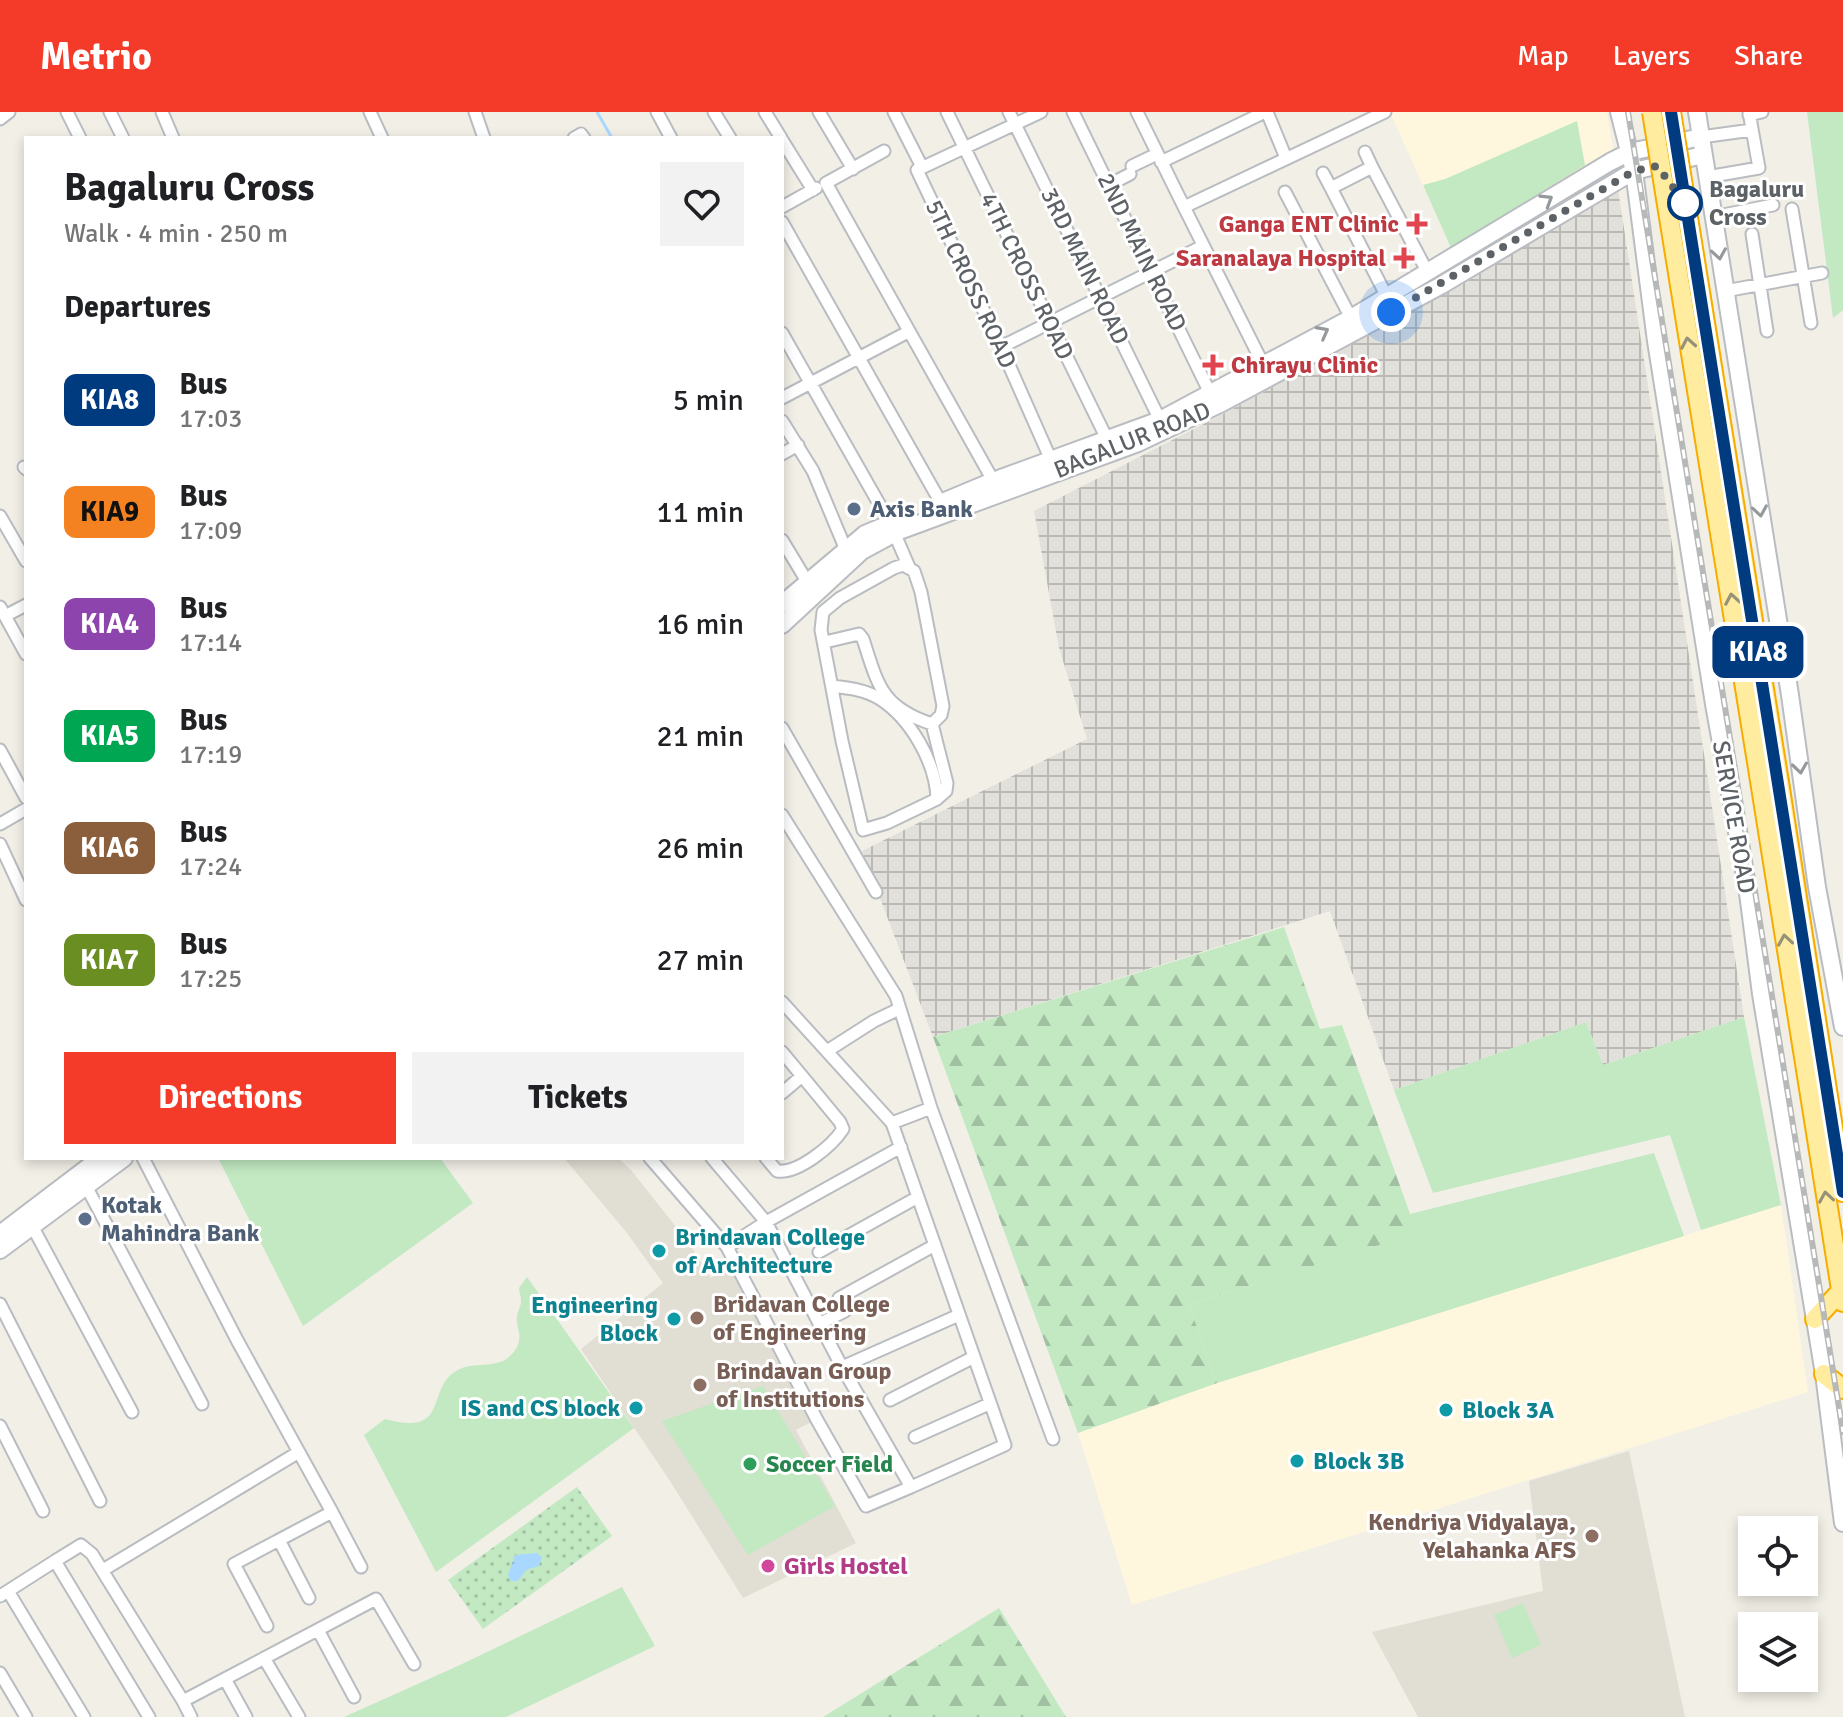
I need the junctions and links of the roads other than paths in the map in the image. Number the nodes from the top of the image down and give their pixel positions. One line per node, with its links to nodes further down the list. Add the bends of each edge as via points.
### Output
1 (67, 112): 26 (street)
2 (110, 112): 27 (street)
3 (162, 112): 28 (street)
4 (370, 112): 29 (street)
5 (475, 112): 30 (street)
6 (657, 112): 31 (street)
7 (714, 112): 32 (street)
8 (765, 112): 33 (street)
9 (819, 112): 45 (street)
10 (894, 112): 43 (street, 5TH CROSS ROAD)
11 (947, 112): 36 (street, 4TH CROSS ROAD)
12 (1009, 112): 24 (street, 3RD MAIN ROAD)
13 (1041, 112): 24 (street)
14 (1073, 112): 50 (street, 2ND MAIN ROAD)
15 (1266, 112): 41 (street); 42 (street)
16 (1385, 112): 42 (street)
17 (1619, 112): 39 (main road, SERVICE ROAD)
18 (1652, 112): 109 (highway, one-way to 18, bridge)
19 (1671, 112): 109 (highway, bridge)
20 (1697, 112): 34 (main road)
21 (1762, 112): 22 (street)
22 (1749, 113): 25 (street)
23 (1142, 114): 41 (street)
24 (1015, 124): 36 (street); 68 (street, 3RD MAIN ROAD)
25 (1752, 130): 34 (street); 48 (street, via 1759,168)
26 (79, 136)
27 (122, 136)
28 (172, 136)
29 (381, 136)
30 (483, 136)
31 (670, 136)
32 (729, 136)
33 (780, 136)
34 (1701, 137): 39 (main road, BAGALUR ROAD); 40 (main road)
35 (784, 142): 52 (street)
36 (965, 148): 43 (street); 71 (street, 4TH CROSS ROAD)
37 (884, 151): 45 (street)
38 (1365, 152): 44 (street)
39 (1630, 152): 46 (main road, SERVICE ROAD); 63 (main road, BAGALUR ROAD, one-way to 39)
40 (1703, 155): 46 (main road, BAGALUR ROAD); 48 (main road)
41 (1159, 158): 50 (street); 56 (street)
42 (1286, 158): 56 (street)
43 (922, 167): 76 (street, 5TH CROSS ROAD, via 917,170)
44 (1372, 167): 51 (street); 63 (street)
45 (853, 169): 49 (street)
46 (1634, 171): 78 (main road, BAGALUR ROAD, via 1440,286); 148 (main road, SERVICE ROAD, via 1656,341)
47 (1323, 173): 51 (street)
48 (1707, 177): 58 (main road)
49 (826, 183): 52 (street); 74 (street)
50 (1109, 185): 62 (street, 2ND MAIN ROAD)
51 (1331, 188): 69 (street)
52 (813, 190): 55 (street)
53 (1285, 192): 70 (street)
54 (1773, 205): 58 (street)
55 (784, 206)
56 (1184, 207): 61 (street)
57 (1792, 209): 65 (street)
58 (1713, 217): 67 (main road, one-way to 67)
59 (784, 225): 77 (street)
60 (1752, 234): 66 (street)
61 (1203, 246): 62 (street); 78 (street)
62 (1152, 271): 68 (street); 80 (street, 2ND MAIN ROAD)
63 (1428, 273): 69 (main road, BAGALUR ROAD)
64 (1822, 273): 65 (street)
65 (1803, 277): 66 (street); 72 (street)
66 (1759, 285): 67 (street); 73 (street)
67 (1725, 291): 120 (main road, one-way to 120)
68 (1101, 297): 71 (street); 82 (street, 3RD MAIN ROAD)
69 (1387, 297): 70 (main road, BAGALUR ROAD)
70 (1351, 318): 78 (main road, BAGALUR ROAD, one-way to 70)
71 (1050, 322): 76 (street); 84 (street, 4TH CROSS ROAD)
72 (1811, 323)
73 (1767, 331)
74 (908, 332): 77 (street); 88 (street)
75 (784, 337): 79 (street)
76 (1001, 347): 87 (street, 5TH CROSS ROAD)
77 (860, 357): 79 (street); 89 (street)
78 (1266, 371): 80 (main road, BAGALUR ROAD); 88 (main road, BAGALUR ROAD, via 1138,443)
79 (810, 383): 81 (street); 91 (street)
80 (1210, 393): 82 (main road, BAGALUR ROAD)
81 (784, 397)
82 (1160, 420): 84 (main road, BAGALUR ROAD)
83 (784, 424): 85 (street)
84 (1107, 439): 87 (main road, BAGALUR ROAD)
85 (798, 445): 86 (street); 94 (street, via 813,471)
86 (784, 453)
87 (1051, 460): 88 (main road, BAGALUR ROAD)
88 (996, 486): 89 (main road, BAGALUR ROAD); 91 (main road, BAGALUR ROAD)
89 (941, 503): 91 (main road, BAGALUR ROAD)
90 (0, 516): 93 (street)
91 (892, 528): 94 (main road, BAGALUR ROAD); 95 (street)
92 (784, 544): 96 (street)
93 (24, 558)
94 (837, 566): 96 (main road, BAGALUR ROAD); 97 (street)
95 (909, 567): 97 (street, via 894,568); 106 (street, via 921,592 943,706)
96 (810, 590): 98 (main road, BAGALUR ROAD); 101 (street); 102 (main road, BAGALUR ROAD)
97 (840, 598): 101 (street)
98 (784, 603)
99 (24, 606): 100 (street)
100 (2, 612): 104 (street)
101 (823, 612): 103 (street)
102 (784, 622)
103 (825, 642): 105 (street); 106 (street, via 859,634 878,686 902,712)
104 (24, 650)
105 (832, 686): 111 (street, via 880,699 900,717 923,750); 111 (street, via 863,830)
106 (932, 724): 111 (street, via 947,783)
107 (784, 735): 116 (street)
108 (0, 750): 110 (street)
109 (1770, 784): 127 (highway); 145 (highway, one-way to 109)
110 (24, 794)
111 (937, 799)
112 (24, 810): 114 (street)
113 (784, 818): 119 (street, via 896,996)
114 (0, 824)
115 (0, 844): 117 (street)
116 (876, 892)
117 (24, 896)
118 (784, 1004): 121 (street)
119 (899, 1009): 121 (street); 125 (street)
120 (1843, 1027)
121 (827, 1051): 126 (street)
122 (784, 1054): 123 (street)
123 (802, 1076): 124 (street); 134 (street, via 843,1129 795,1170 777,1171)
124 (784, 1091)
125 (931, 1108): 126 (street); 160 (street)
126 (892, 1123): 128 (street)
127 (1838, 1126): 136 (highway)
128 (901, 1147): 137 (street); 139 (street)
129 (98, 1160): 138 (main road)
130 (121, 1160): 135 (main road)
131 (144, 1160): 161 (street)
132 (652, 1160): 142 (street)
133 (714, 1160): 139 (street)
134 (768, 1160)
135 (86, 1186): 138 (main road); 155 (street)
136 (1843, 1192)
137 (918, 1197): 141 (street); 144 (street)
138 (29, 1220): 140 (main road); 143 (main road); 157 (street)
139 (766, 1222): 142 (street); 149 (street)
140 (0, 1234)
141 (935, 1245): 147 (street); 149 (street, via 839,1298 845,1311)
142 (727, 1247): 162 (street, via 866,1506)
143 (0, 1250)
144 (819, 1252)
145 (1842, 1296): 148 (highway)
146 (0, 1304): 163 (street)
147 (959, 1315): 150 (street); 151 (street)
148 (1815, 1319): 152 (main road, SERVICE ROAD)
149 (819, 1324): 151 (street)
150 (974, 1357): 154 (street); 156 (street)
151 (842, 1367): 162 (street)
152 (1824, 1374): 153 (highway); 166 (main road, SERVICE ROAD)
153 (1843, 1389)
154 (890, 1400)
155 (202, 1404)
156 (989, 1404): 159 (street); 162 (street, via 1005,1445)
157 (132, 1412)
158 (0, 1426): 164 (street)
159 (915, 1437)
160 (1053, 1439)
161 (299, 1452): 165 (street); 170 (street)
162 (911, 1487)
163 (100, 1501)
164 (43, 1511)
165 (332, 1512): 167 (street); 169 (street)
166 (1843, 1523)
167 (279, 1540): 172 (street); 173 (street, via 234,1564)
168 (55, 1561): 170 (street, via 81,1545); 171 (street); 183 (street)
169 (361, 1567)
170 (103, 1570): 180 (street)
171 (4, 1594): 182 (street)
172 (309, 1598)
173 (267, 1626)
174 (318, 1630): 175 (street); 176 (street, via 376,1599); 179 (street)
175 (264, 1658): 178 (street); 186 (street)
176 (414, 1664)
177 (0, 1673): 181 (street)
178 (225, 1679): 180 (street); 185 (street)
179 (354, 1697)
180 (183, 1701): 184 (street)
181 (26, 1717)
182 (84, 1717)
183 (149, 1717)
184 (191, 1717)
185 (246, 1717)
186 (299, 1717)

